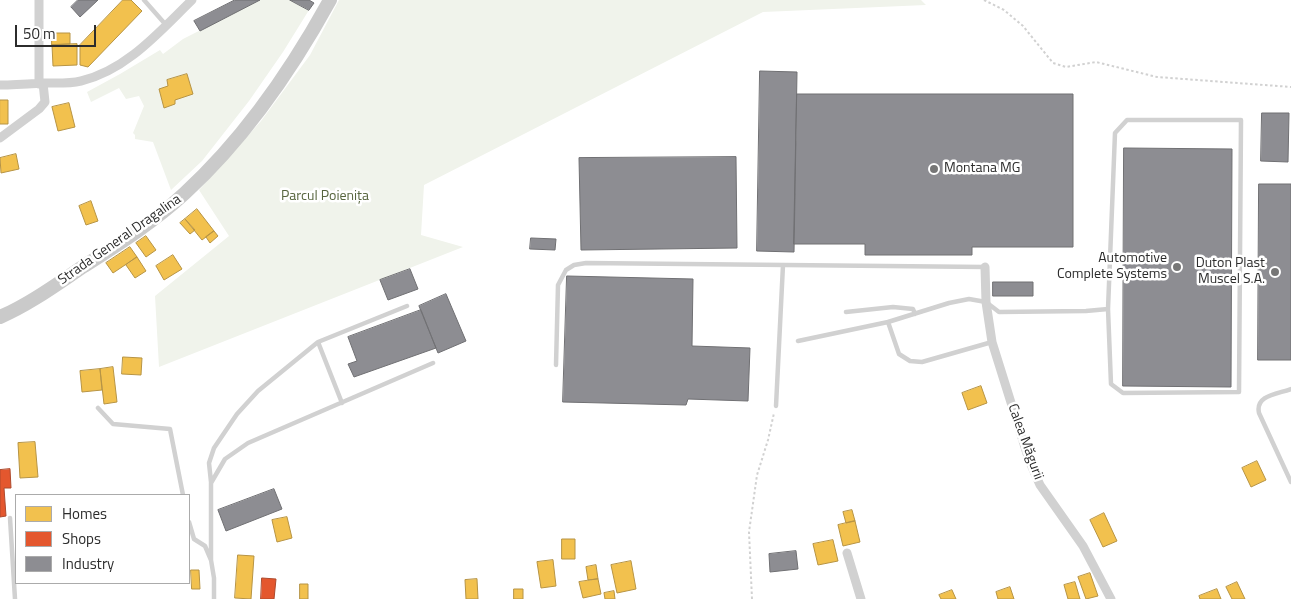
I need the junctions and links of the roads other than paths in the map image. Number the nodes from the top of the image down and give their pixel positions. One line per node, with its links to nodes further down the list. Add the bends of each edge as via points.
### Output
1 (39, 0): 6 (street)
2 (144, 0): 5 (lane)
3 (192, 0): 5 (street)
4 (330, 0): 16 (main road, Strada General Dragalina, via 312,34 260,111 208,171 128,237)
5 (167, 25): 6 (street, via 146,45 103,73 81,81)
6 (41, 83): 7 (street); 8 (street, via 45,102)
7 (0, 85)
8 (0, 138)
9 (783, 265): 10 (lane); 22 (lane, via 574,265 566,270 558,285); 25 (lane)
10 (985, 267): 11 (street, Calea Măgurii)
11 (986, 302): 13 (lane, via 999,312); 15 (lane, via 969,299); 20 (street, Calea Măgurii)
12 (407, 306): 19 (lane)
13 (1108, 309): 13 (lane, via 1115,133 1127,120 1241,120 1239,392 1123,393 1111,384)
14 (846, 312): 15 (lane, via 893,307 913,309)
15 (915, 314): 17 (lane)
16 (0, 318)
17 (888, 322): 18 (lane); 20 (lane, via 899,354 910,362 922,362)
18 (798, 341)
19 (318, 342): 24 (lane); 28 (lane, via 258,391 237,414 214,448 209,463)
20 (992, 342): 37 (street, Calea Măgurii, via 1040,485 1083,546)
21 (433, 363): 24 (lane)
22 (556, 365)
23 (1291, 389): 27 (lane, via 1264,398 1258,406)
24 (342, 403): 28 (lane, via 248,443 225,459)
25 (776, 406)
26 (98, 408): 29 (lane, via 113,424 170,429)
27 (1291, 482)
28 (211, 483): 33 (lane)
29 (183, 494)
30 (10, 518): 34 (lane)
31 (190, 525): 33 (lane, via 194,539 205,546)
32 (848, 552): 36 (street)
33 (211, 560): 35 (lane)
34 (15, 599)
35 (214, 599)
36 (861, 599)
37 (1111, 599)

